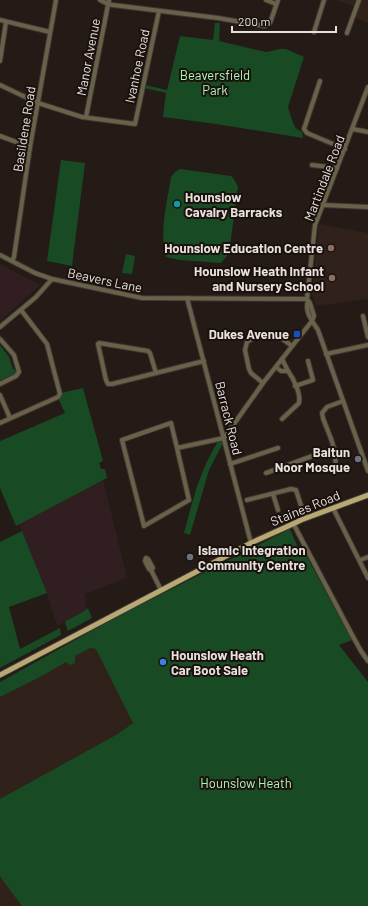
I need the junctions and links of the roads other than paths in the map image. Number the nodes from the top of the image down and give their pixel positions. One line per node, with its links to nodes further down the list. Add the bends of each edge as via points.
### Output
1 (56, 0): 11 (street, Basildene Road)
2 (100, 0): 6 (street)
3 (266, 0): 7 (street)
4 (324, 0): 12 (street)
5 (359, 0): 13 (street)
6 (108, 2): 8 (street); 19 (street, Manor Avenue)
7 (277, 2): 8 (street, via 270,23 266,26)
8 (159, 11): 19 (street, Ivanhoe Road, via 135,124)
9 (0, 20): 10 (street)
10 (6, 22): 11 (street); 14 (street)
11 (50, 32): 18 (street, Basildene Road)
12 (314, 32)
13 (348, 33)
14 (0, 61)
15 (320, 81): 24 (street, via 304,129 307,133)
16 (0, 85): 18 (street)
17 (368, 87): 20 (street, Martindale Road)
18 (38, 103): 19 (street); 23 (street, Basildene Road)
19 (86, 117)
20 (353, 129): 21 (street); 24 (street, Martindale Road)
21 (368, 132)
22 (0, 136): 23 (street)
23 (30, 147): 30 (street, Basildene Road)
24 (345, 149): 26 (street, Martindale Road)
25 (312, 165): 26 (street)
26 (337, 168): 27 (street, Martindale Road)
27 (323, 204): 28 (street); 33 (street, Martindale Road, via 315,225)
28 (368, 208)
29 (0, 255): 30 (street, Beavers Lane)
30 (12, 262): 31 (street, Beavers Lane)
31 (52, 279): 32 (street, Beavers Lane, via 142,298); 34 (street)
32 (188, 298): 33 (street, Beavers Lane); 45 (street, Barrack Road)
33 (307, 300): 36 (street, Martindale Road, via 314,316)
34 (21, 310): 37 (street); 54 (street, via 47,344 60,394)
35 (363, 316): 38 (street)
36 (312, 321): 41 (street); 42 (street, Martindale Road, via 318,330)
37 (0, 327)
38 (368, 337)
39 (0, 339): 50 (street, via 14,355 19,372)
40 (368, 345): 42 (street)
41 (292, 346): 43 (street); 49 (street, via 276,336 253,338 247,342 245,350 249,369)
42 (326, 354): 53 (street, Martindale Road)
43 (282, 359): 46 (street); 47 (street)
44 (308, 360): 51 (street, via 313,380)
45 (204, 361): 48 (street); 57 (street, Barrack Road)
46 (276, 367): 47 (street); 49 (street)
47 (288, 371): 51 (street)
48 (156, 373): 48 (street, via 108,384 98,343 148,351)
49 (263, 383): 57 (street)
50 (0, 384)
51 (296, 386): 55 (street, via 299,403)
52 (0, 395): 54 (street)
53 (343, 401): 60 (street, via 322,413); 61 (street, Martindale Road)
54 (10, 418): 56 (street)
55 (282, 418)
56 (0, 423)
57 (224, 438): 58 (street); 62 (street, Barrack Road)
58 (177, 448): 58 (street, via 189,500 144,526 122,440 171,423)
59 (278, 448): 62 (street)
60 (334, 448): 63 (street); 65 (street)
61 (366, 458): 64 (street, Martindale Road)
62 (230, 464): 73 (street, Barrack Road)
63 (335, 466)
64 (368, 471)
65 (266, 473)
66 (274, 494): 68 (street); 70 (street); 71 (street, via 296,490)
67 (368, 495): 69 (main road, Staines Road)
68 (247, 500)
69 (333, 508): 71 (main road, Staines Road); 75 (street)
70 (278, 510)
71 (305, 518): 72 (main road, Staines Road)
72 (294, 525): 73 (main road, Staines Road); 79 (street, via 356,644)
73 (251, 543): 78 (main road, Staines Road)
74 (368, 557): 75 (street)
75 (360, 560): 77 (street)
76 (151, 570): 78 (street)
77 (368, 578)
78 (161, 590): 80 (main road)
79 (368, 661)
80 (0, 675)

